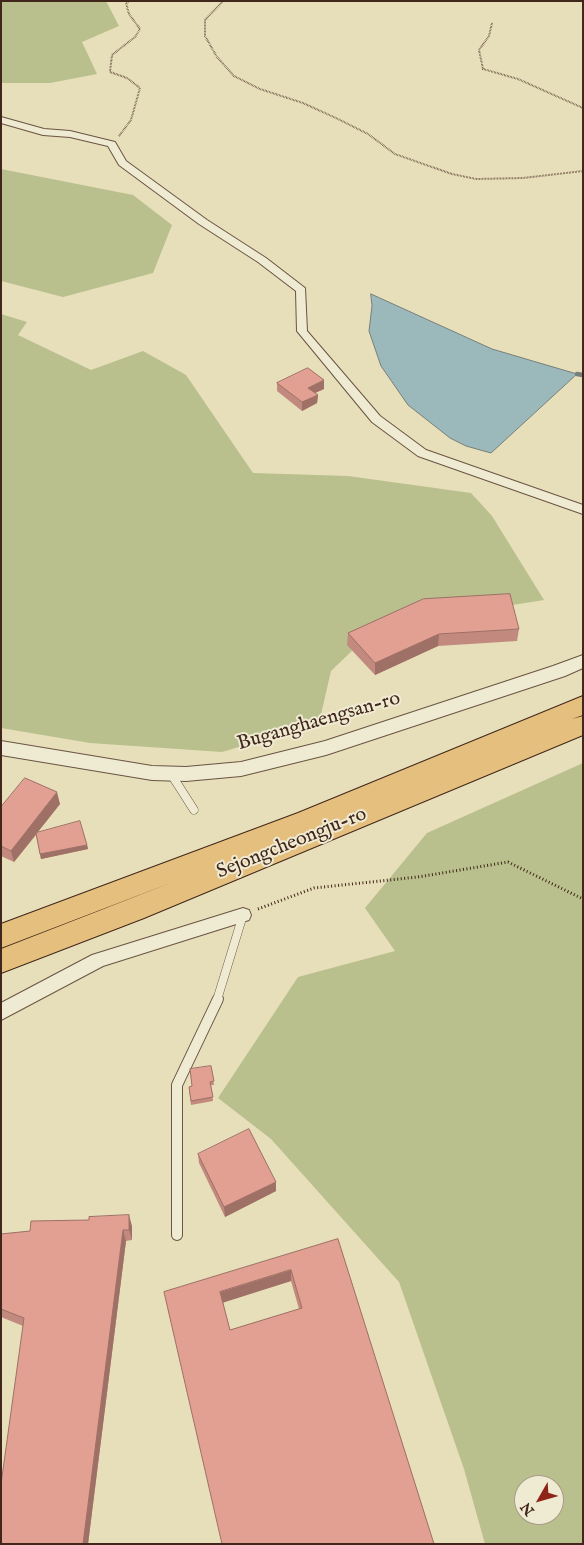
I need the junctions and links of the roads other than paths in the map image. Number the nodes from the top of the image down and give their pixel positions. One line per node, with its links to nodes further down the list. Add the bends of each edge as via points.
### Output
1 (1, 120): 2 (street, via 44,132 70,134 112,144 122,164 301,290 302,331 376,419 422,453)
2 (583, 510)
3 (583, 661): 7 (street, Buganghaengsan-ro, via 326,748 241,769)
4 (583, 705): 10 (highway, Sejongcheongju-ro, via 307,820)
5 (583, 725): 11 (highway, Sejongcheongju-ro, via 134,910)
6 (1, 748): 7 (street, Buganghaengsan-ro)
7 (171, 774): 8 (lane)
8 (194, 810)
9 (243, 915): 12 (street, via 98,960); 13 (lane, via 219,996 177,1084)
10 (1, 936)
11 (1, 961)
12 (1, 1012)
13 (177, 1235)

